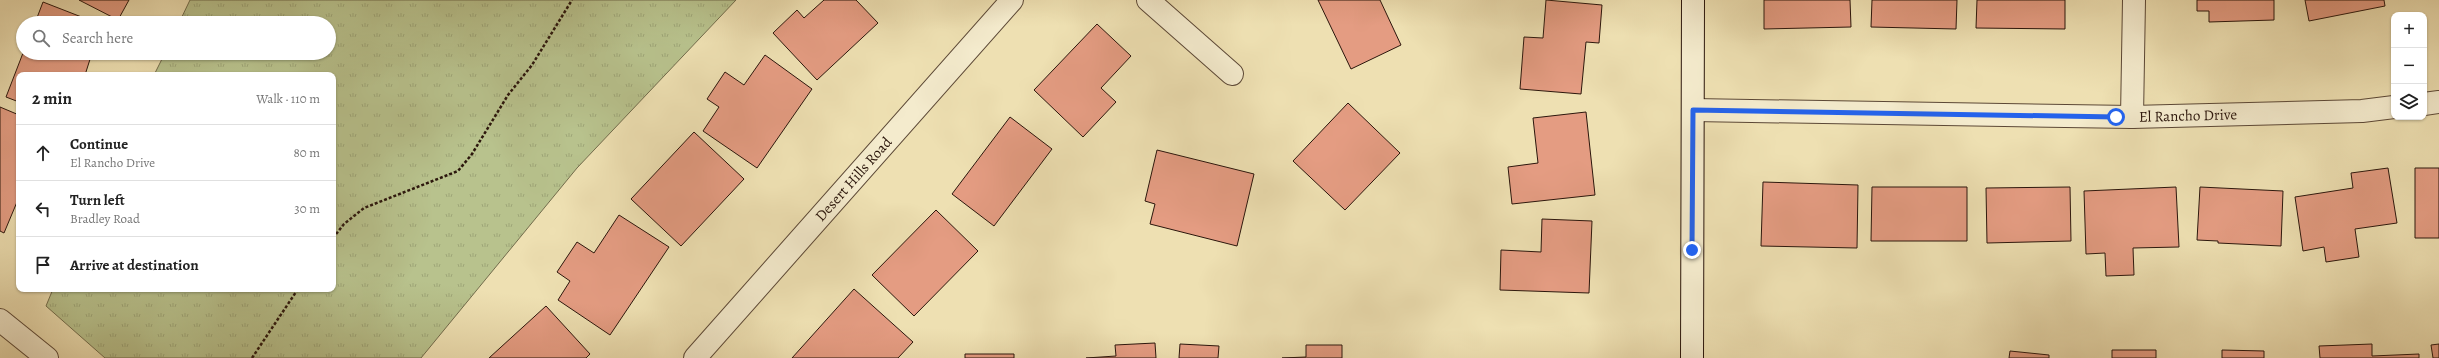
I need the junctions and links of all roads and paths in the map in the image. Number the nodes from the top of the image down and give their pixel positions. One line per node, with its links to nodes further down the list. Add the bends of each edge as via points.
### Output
1 (572, 0): 12 (path, via 532,65 508,95 472,154 458,171 364,208)
2 (1012, 0): 17 (street, Desert Hills Road)
3 (1148, 0): 6 (street)
4 (1693, 0): 10 (street)
5 (2134, 0): 11 (street)
6 (1232, 74)
7 (2439, 102): 8 (street)
8 (2427, 104)
9 (2391, 107): 11 (street, El Rancho Drive, via 2354,111)
10 (1693, 110): 11 (street, El Rancho Drive); 18 (street)
11 (2132, 117)
12 (336, 234)
13 (296, 292): 16 (path)
14 (0, 320): 15 (street)
15 (47, 358)
16 (252, 358)
17 (695, 358)
18 (1692, 358)

